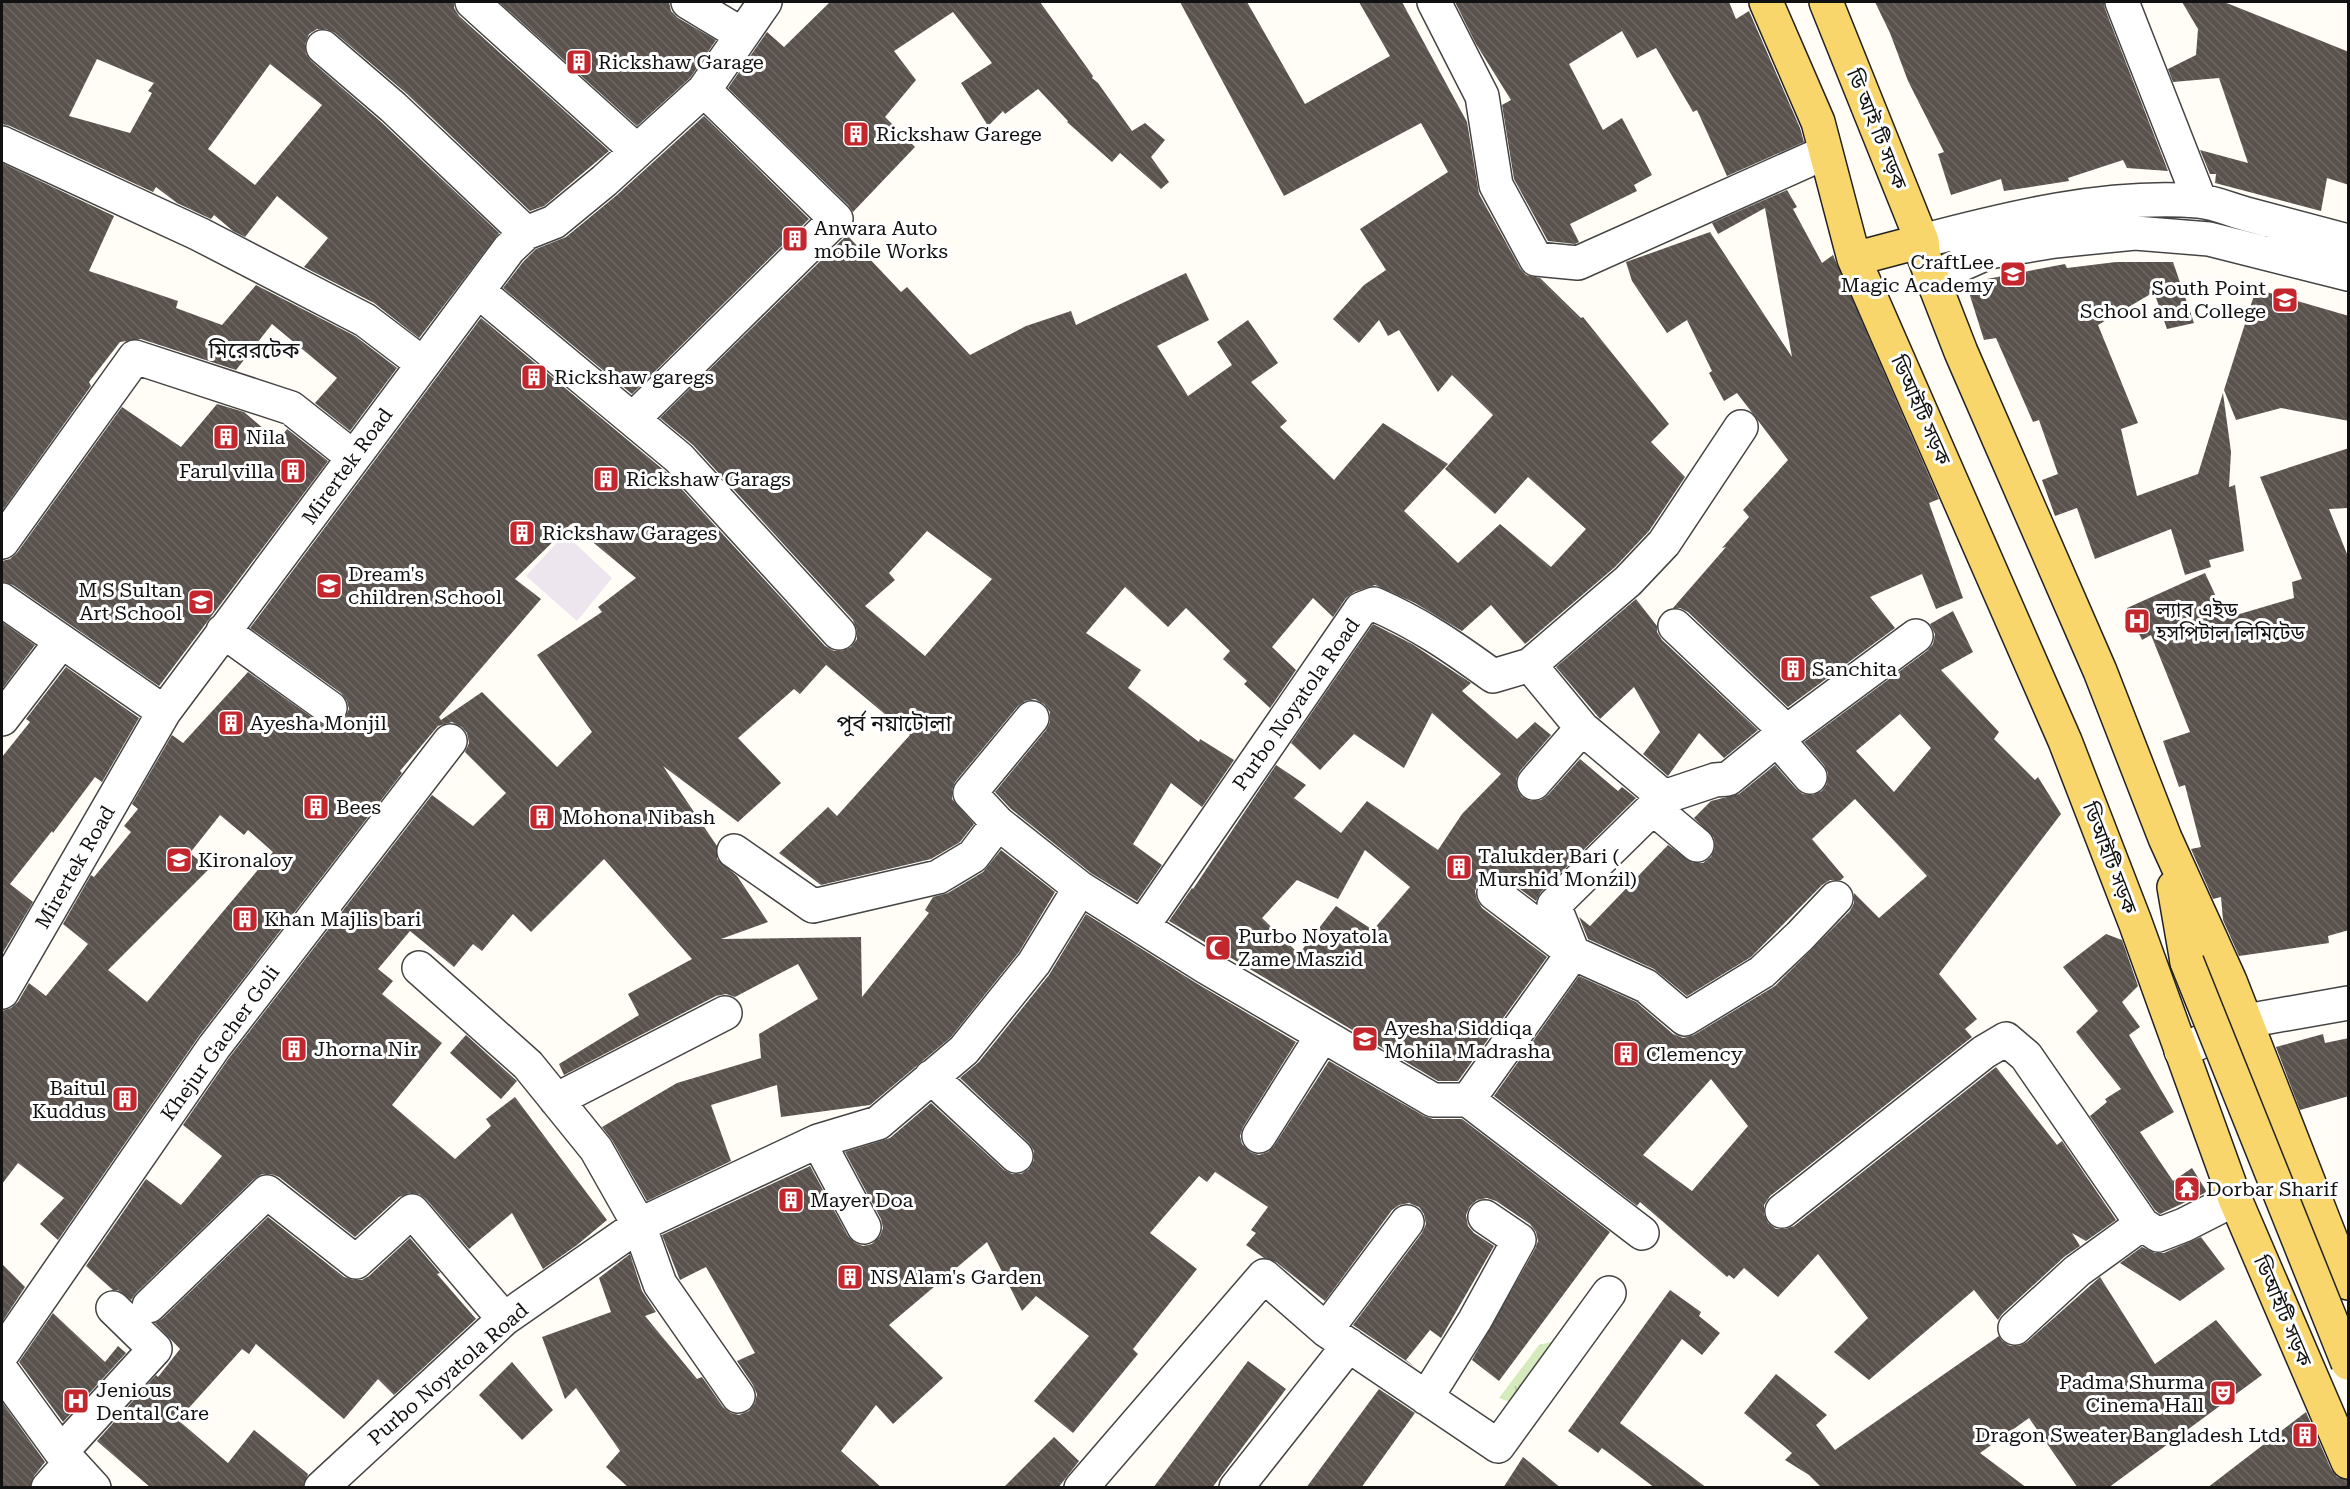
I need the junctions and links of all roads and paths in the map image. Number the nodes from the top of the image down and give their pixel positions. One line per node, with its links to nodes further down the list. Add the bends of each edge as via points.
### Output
1 (472, 2): 12 (street)
2 (688, 2): 8 (street)
3 (765, 2): 8 (street, Mirertek Road)
4 (1434, 2): 13 (street, via 1482,96 1496,185 1536,259 1578,263)
5 (1766, 2): 13 (main road, via 1818,122)
6 (1826, 2): 18 (main road, ডি আই টি সড়ক)
7 (2122, 2): 14 (street)
8 (741, 34): 10 (street, Mirertek Road)
9 (323, 47): 15 (street, via 393,107)
10 (704, 90): 12 (street, Mirertek Road); 22 (street, via 836,219)
11 (2, 143): 21 (street, via 199,234 365,320)
12 (637, 151): 15 (street, Mirertek Road, via 554,222)
13 (1824, 153): 17 (main road)
14 (2200, 201): 16 (street); 18 (street, via 2135,201 1974,227)
15 (526, 233): 20 (street, Mirertek Road)
16 (2349, 241)
17 (1854, 260): 18 (main road); 60 (main road, ডিআইটি সড়ক, via 2065,741)
18 (1927, 261): 19 (street, via 1951,269 1989,252 2135,233 2209,239); 44 (main road, via 1961,352 2100,671)
19 (2349, 274)
20 (478, 291): 21 (street, Mirertek Road); 22 (street)
21 (423, 364): 24 (street, Mirertek Road)
22 (633, 419): 29 (street, via 687,465)
23 (1741, 427): 32 (street, Purbo Noyatola Road, via 1664,543 1628,581)
24 (354, 457): 25 (street, via 291,408 135,357); 28 (street, Mirertek Road)
25 (2, 542)
26 (2, 600): 31 (street)
27 (1675, 626): 38 (street)
28 (223, 631): 33 (street); 34 (street, Mirertek Road)
29 (839, 633)
30 (1916, 636): 38 (street)
31 (60, 642): 34 (street); 36 (street)
32 (1530, 665): 37 (street); 52 (street, Purbo Noyatola Road, via 1493,676 1411,620 1374,604 1361,609)
33 (330, 708)
34 (164, 712): 55 (street, Mirertek Road)
35 (1032, 718): 43 (street, via 970,793)
36 (2, 719)
37 (1582, 728): 41 (street); 42 (street)
38 (1782, 736): 40 (street); 42 (street, via 1728,779 1715,780)
39 (450, 741): 82 (street, Khejur Gacher Goli, via 214,1047)
40 (1810, 777)
41 (1534, 783)
42 (1659, 803): 45 (street); 53 (street, via 1554,905)
43 (998, 823): 47 (street); 50 (street, via 973,856 938,877)
44 (2165, 838): 58 (main road); 83 (main road, bridge, via 2187,962)
45 (1697, 845)
46 (734, 851): 50 (street)
47 (1080, 888): 52 (street); 61 (street, Purbo Noyatola Road, via 1034,963 964,1050)
48 (1494, 893): 53 (street)
49 (1836, 898): 53 (street, via 1762,972 1685,1019 1646,986)
50 (813, 906): 51 (street)
51 (781, 915)
52 (1142, 927): 59 (street)
53 (1573, 953): 63 (street)
54 (419, 968): 62 (street, via 528,1065)
55 (2, 992)
56 (2349, 1004): 58 (street)
57 (725, 1013): 62 (street)
58 (2246, 1021): 60 (street); 75 (main road)
59 (1322, 1036): 63 (street, via 1433,1100); 64 (street)
60 (2181, 1051): 67 (main road, ডিআইটি সড়ক)
61 (931, 1077): 65 (street, Purbo Noyatola Road, via 878,1123); 66 (street)
62 (556, 1100): 73 (street, via 596,1149)
63 (1468, 1100): 74 (street)
64 (1259, 1136)
65 (818, 1141): 72 (street); 73 (street, Purbo Noyatola Road)
66 (1016, 1156)
67 (2235, 1199): 71 (street, via 2158,1235); 88 (main road, ডিআইটি সড়ক)
68 (1782, 1211): 71 (street, via 1984,1052 2006,1039 2026,1056)
69 (1485, 1217): 86 (street, via 1519,1240)
70 (1407, 1222): 81 (street)
71 (2142, 1224): 80 (street, via 2077,1271)
72 (864, 1227)
73 (640, 1230): 79 (street, Purbo Noyatola Road); 85 (street, via 660,1284)
74 (1642, 1233)
75 (2349, 1283)
76 (1609, 1293): 86 (street, via 1498,1446)
77 (149, 1306): 79 (street, via 267,1192 356,1262 412,1211)
78 (113, 1308): 87 (street, via 154,1349)
79 (504, 1319): 91 (street, Purbo Noyatola Road)
80 (2015, 1328)
81 (1337, 1337): 86 (street); 92 (street, via 1264,1276); 93 (street)
82 (2, 1354)
83 (2349, 1363)
84 (2, 1371): 87 (street)
85 (738, 1396)
86 (1426, 1398)
87 (66, 1457): 89 (street); 90 (street)
88 (2349, 1462)
89 (48, 1488)
90 (94, 1488)
91 (321, 1488)
92 (1081, 1488)
93 (1236, 1488)

